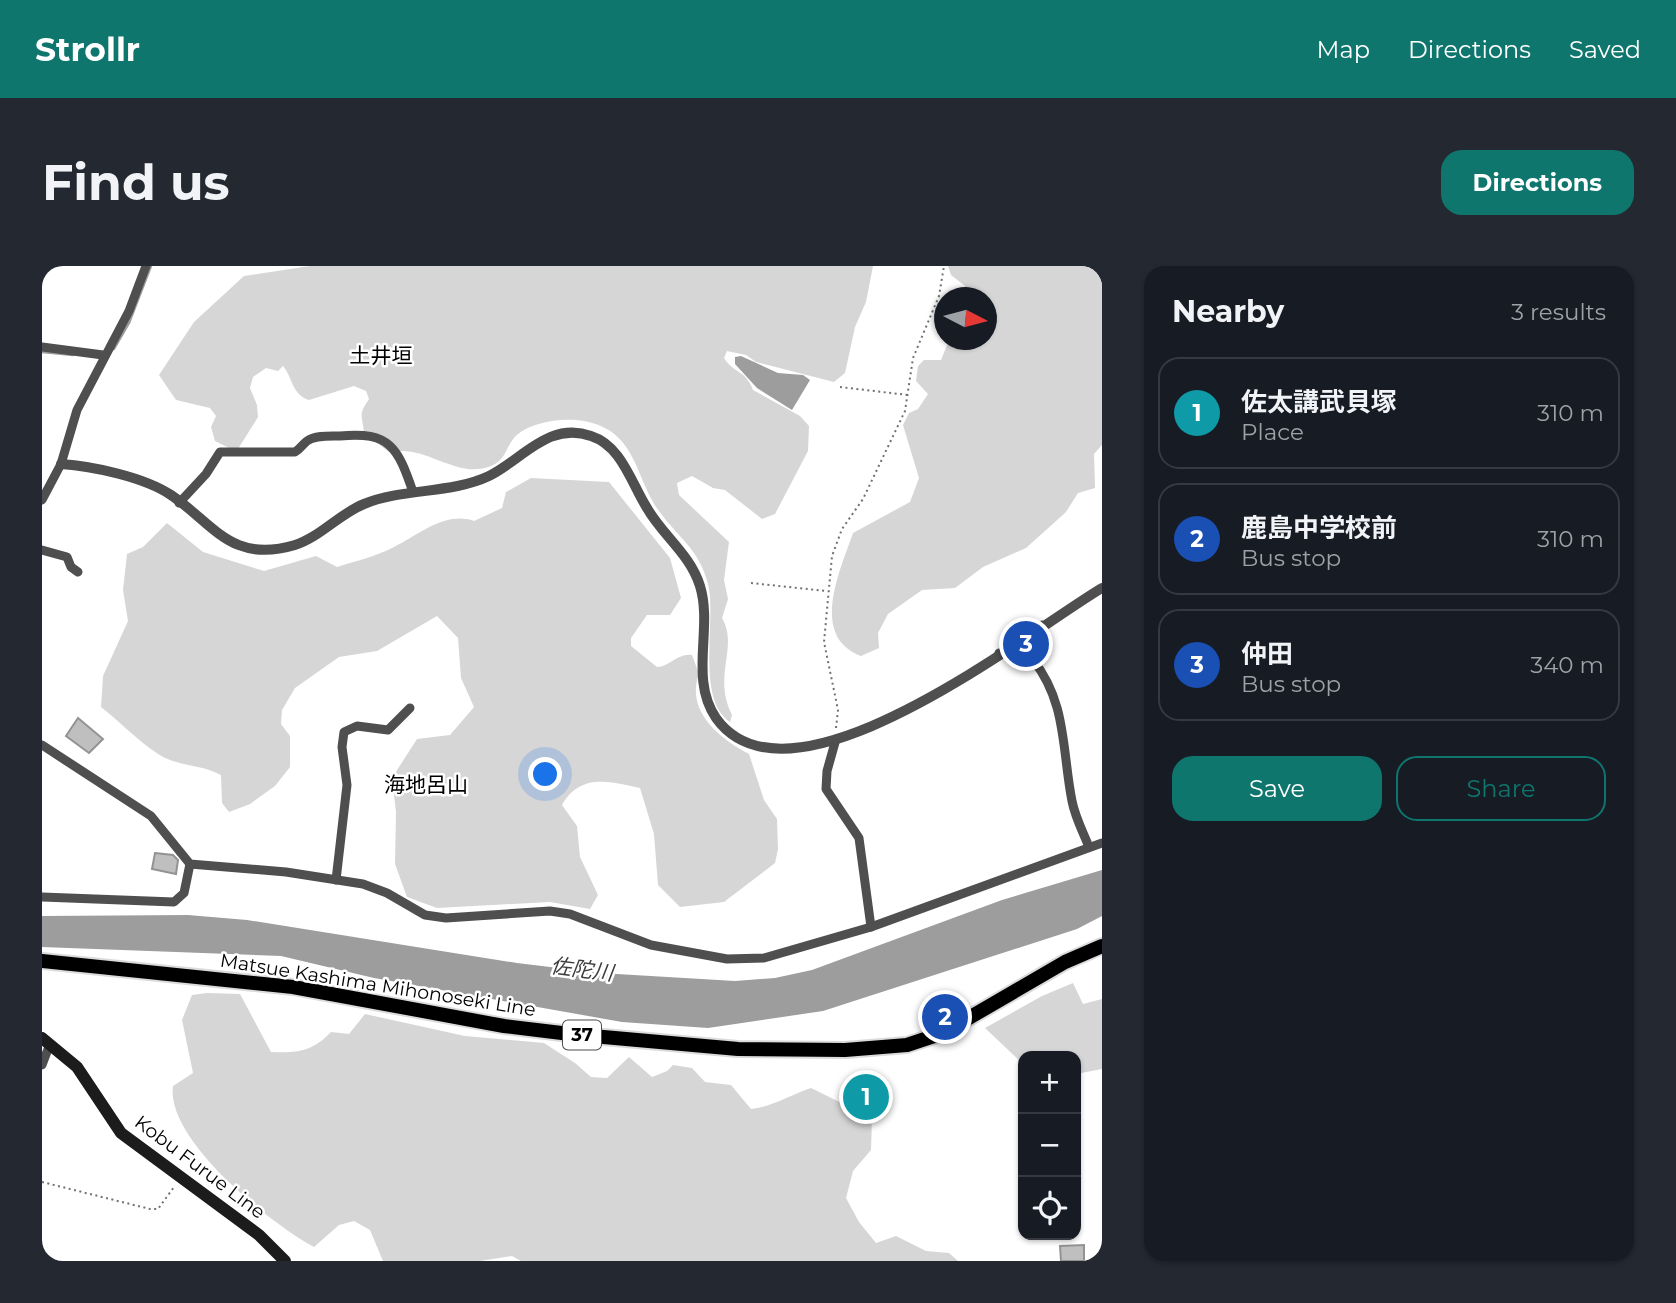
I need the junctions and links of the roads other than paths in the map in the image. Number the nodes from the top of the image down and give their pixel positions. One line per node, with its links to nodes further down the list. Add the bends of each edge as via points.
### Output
1 (146, 266): 3 (street, via 129,311)
2 (42, 347): 3 (street)
3 (103, 355): 4 (street, via 77,410)
4 (61, 464): 6 (street); 7 (street, via 153,486)
5 (413, 492): 7 (street, via 363,505 297,545 276,549 234,544); 7 (street, via 387,441 376,435 353,434 309,439 295,452 220,452); 15 (street, via 489,476 556,434 572,432 601,439 622,462 653,518 694,568 705,614 705,693 714,716 748,745 771,750)
6 (42, 499)
7 (179, 503)
8 (42, 550): 9 (street, via 67,557)
9 (78, 572)
10 (1102, 588): 11 (street)
11 (1042, 625): 12 (street); 13 (street)
12 (999, 653): 13 (street); 15 (street, via 881,725)
13 (1033, 660): 18 (street, via 1054,692 1073,805)
14 (410, 708): 20 (street, via 388,730 357,726 344,732 347,785)
15 (836, 739): 22 (street, via 826,789 859,838)
16 (42, 745): 19 (street, via 151,816)
17 (1102, 843): 18 (street)
18 (1089, 847): 22 (street)
19 (190, 864): 20 (street); 21 (street, via 184,892 174,902)
20 (336, 880): 22 (street, via 387,893 425,915 446,918 550,911 570,914 651,945 727,959 764,958)
21 (42, 897)
22 (871, 927)
23 (1102, 946): 24 (main road, Matsue Kashima Mihonoseki Line / 37, via 1065,962 943,1033 907,1045 845,1050 738,1049 570,1034 293,987)
24 (42, 961)
25 (46, 1041): 26 (street); 27 (main road, Kobu Furue Line, via 76,1067 121,1133 259,1235)
26 (42, 1065)
27 (285, 1261)

